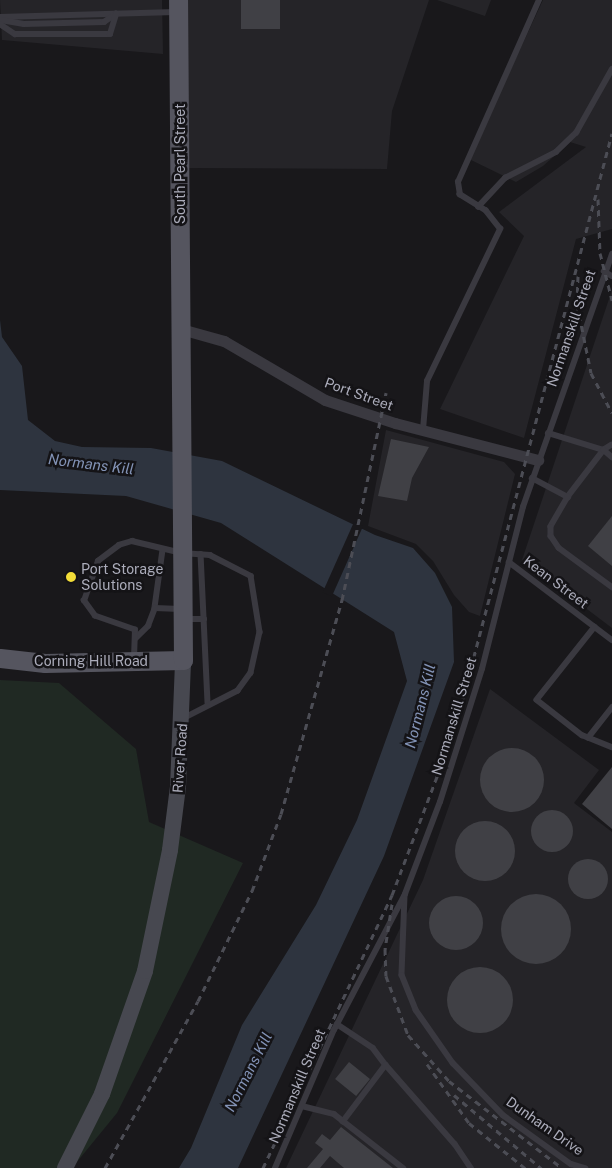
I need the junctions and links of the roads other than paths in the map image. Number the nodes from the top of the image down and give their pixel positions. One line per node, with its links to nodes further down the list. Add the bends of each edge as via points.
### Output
1 (538, 0): 7 (lane, via 458,182 460,196)
2 (178, 6): 3 (lane); 11 (main road, South Pearl Street)
3 (116, 14): 4 (lane); 5 (lane, via 110,34 15,34)
4 (0, 18)
5 (0, 24)
6 (612, 70): 7 (lane, via 576,133 556,152 505,178)
7 (478, 207): 12 (lane, via 500,229 427,381)
8 (612, 254): 9 (lane, Normanskill Street)
9 (604, 271): 10 (lane); 13 (lane, Normanskill Street)
10 (612, 276)
11 (181, 329): 12 (street, Port Street, via 224,341 325,400); 21 (main road, River Road)
12 (423, 430): 17 (street, Port Street)
13 (548, 433): 15 (lane); 17 (lane, Normanskill Street)
14 (612, 445): 15 (lane)
15 (604, 450): 16 (lane); 19 (lane)
16 (612, 457)
17 (538, 460): 18 (lane, Normanskill Street)
18 (532, 478): 19 (lane); 23 (lane, Normanskill Street)
19 (568, 497): 24 (lane, via 551,527 551,536 558,548)
20 (163, 550): 21 (lane); 25 (lane); 29 (lane, via 125,541 98,561 92,571 84,601 87,609 95,616 131,627)
21 (182, 553): 22 (lane); 26 (main road, River Road)
22 (201, 554): 27 (lane); 34 (lane, via 210,555 251,576 260,632 251,673 238,691)
23 (509, 562): 28 (lane, Kean Street); 39 (lane, Normanskill Street, via 464,731)
24 (612, 587)
25 (154, 608): 26 (lane); 29 (lane, via 148,626)
26 (182, 614): 27 (lane); 32 (main road, River Road)
27 (204, 619): 34 (lane)
28 (594, 627): 30 (lane, Kean Street); 37 (lane, via 537,700)
29 (136, 638): 33 (lane)
30 (612, 640)
31 (0, 658): 33 (main road, Corning Hill Road, via 45,663)
32 (183, 660): 33 (main road, Corning Hill Road); 36 (main road, River Road)
33 (134, 662)
34 (208, 704): 36 (lane)
35 (612, 707): 37 (lane)
36 (183, 719): 44 (main road, River Road, via 170,850 145,971 102,1094)
37 (588, 738): 38 (lane)
38 (612, 747)
39 (405, 894): 40 (lane, Normanskill Street); 48 (lane, Dunham Drive, via 402,976 416,1010 452,1063 503,1114 571,1164)
40 (337, 1024): 41 (lane, via 373,1048); 42 (lane, Normanskill Street)
41 (386, 1065): 43 (lane); 47 (lane, via 456,1144)
42 (302, 1106): 43 (lane, via 334,1114); 45 (lane, Normanskill Street)
43 (343, 1122): 46 (lane)
44 (65, 1168)
45 (275, 1168)
46 (403, 1168)
47 (471, 1168)
48 (585, 1168)

